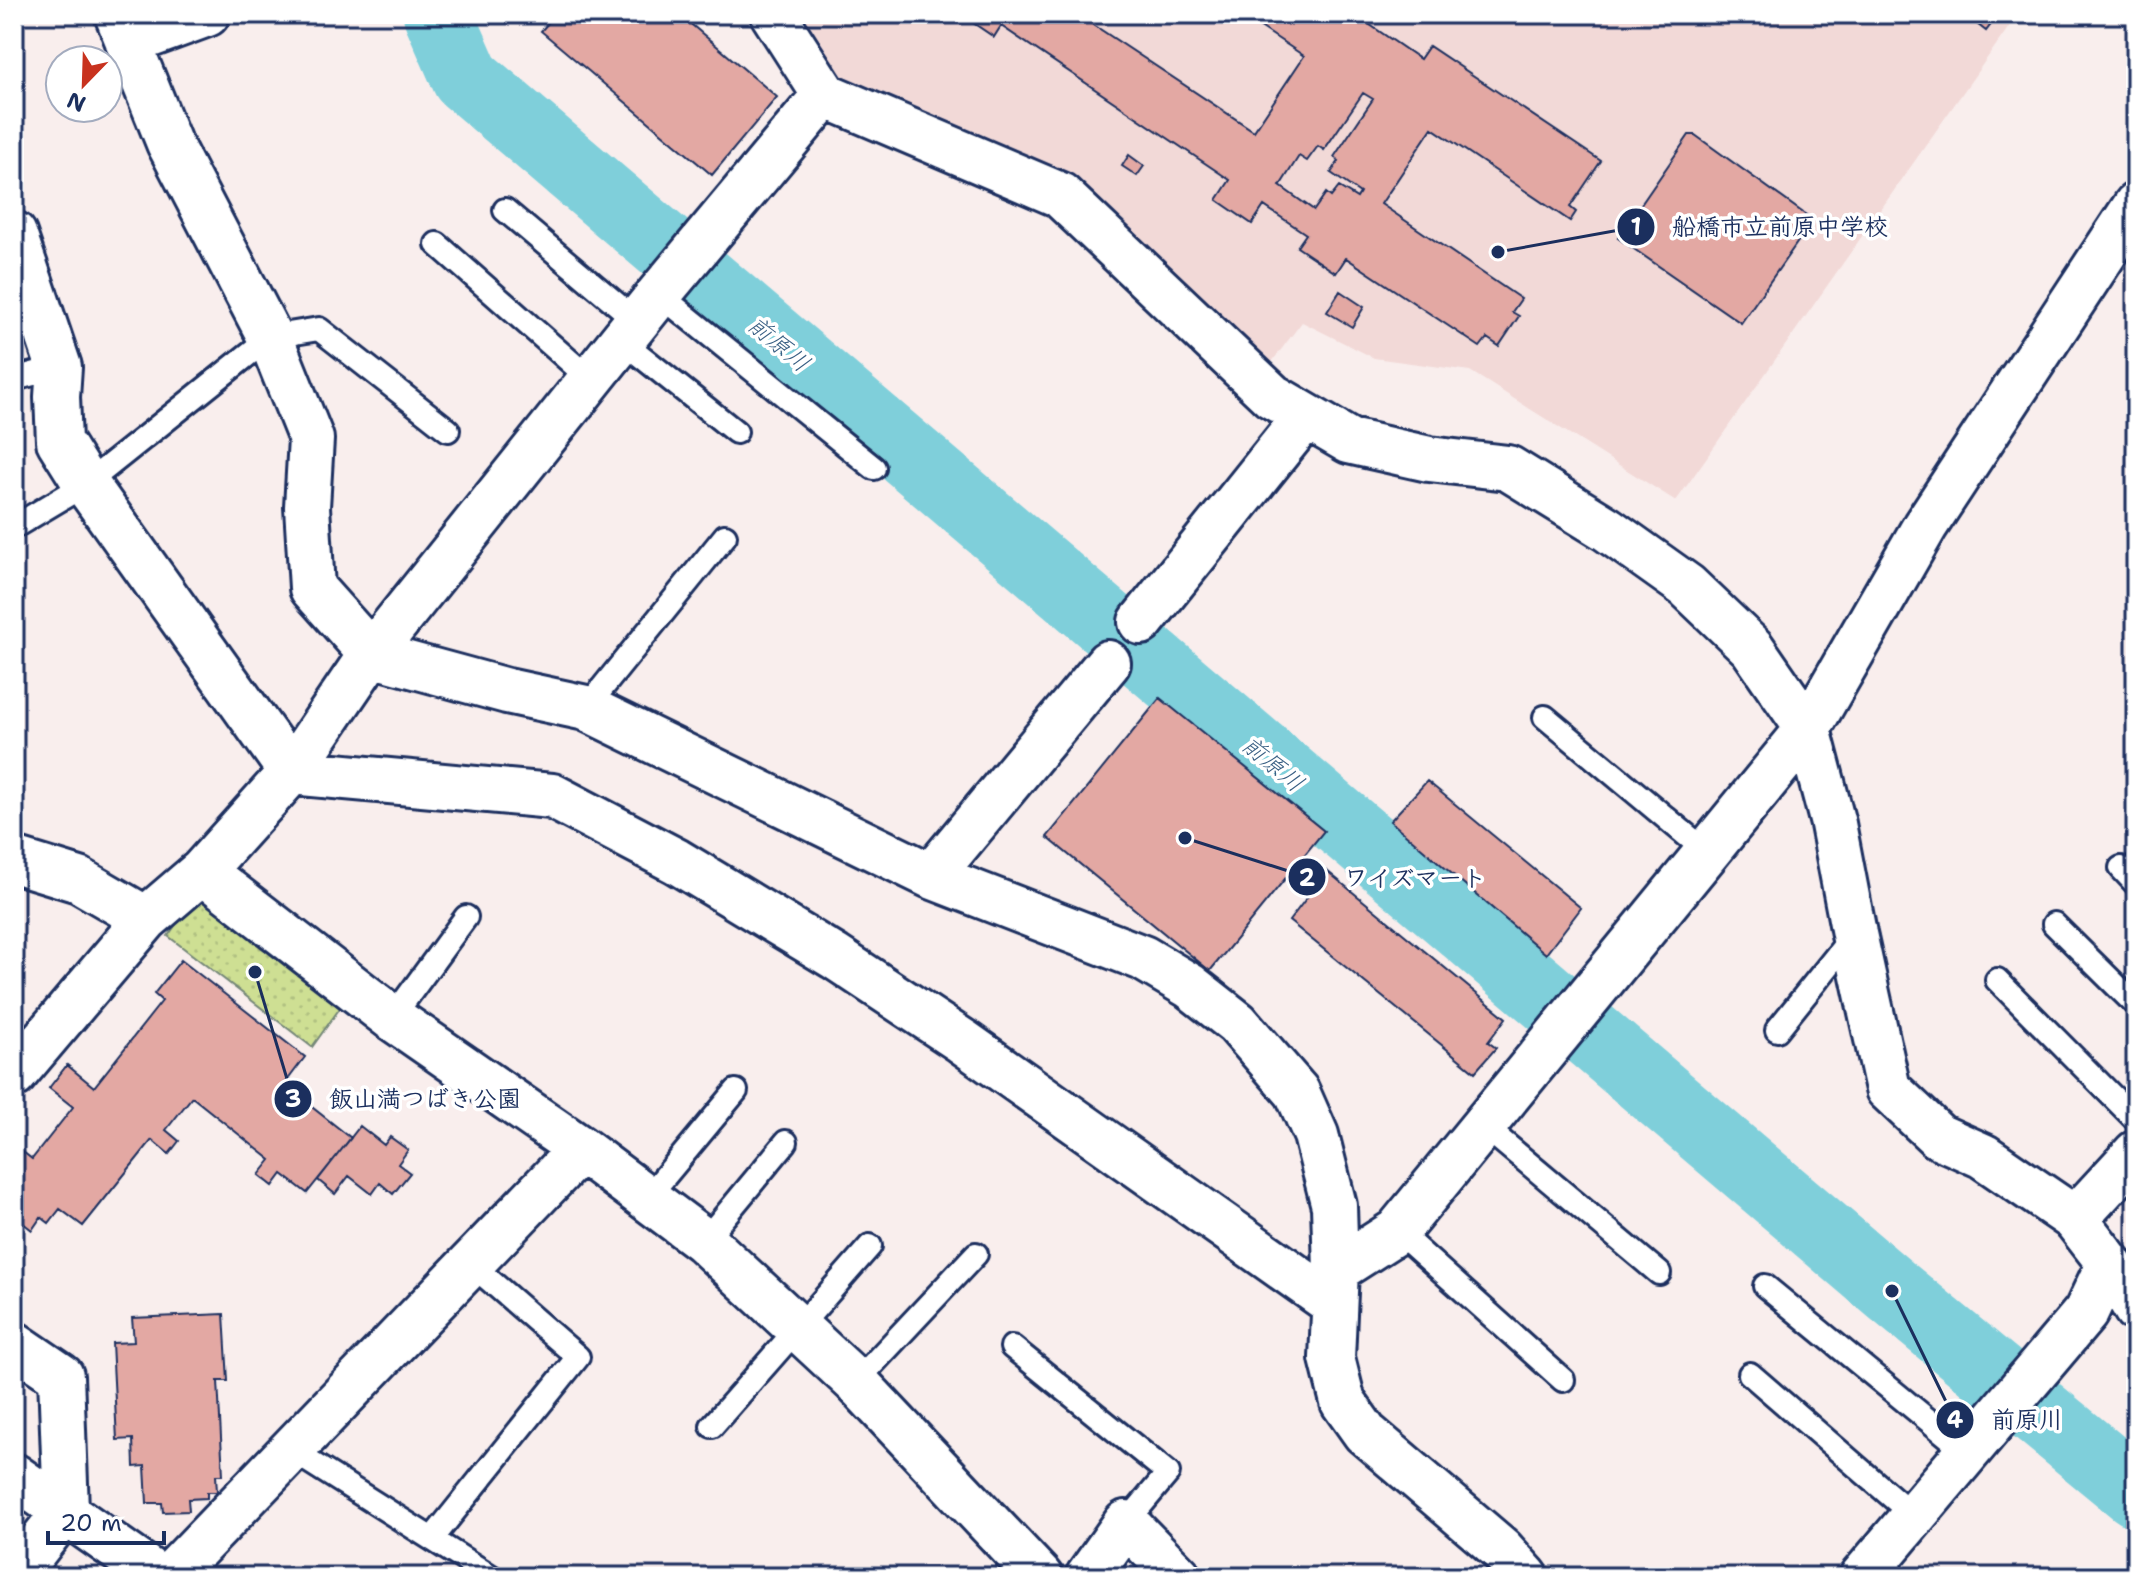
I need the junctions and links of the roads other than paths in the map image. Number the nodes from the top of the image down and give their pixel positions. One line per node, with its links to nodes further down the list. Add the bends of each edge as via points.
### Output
1 (207, 14): 3 (street)
2 (773, 14): 4 (street)
3 (122, 28): 10 (street, via 169,143)
4 (825, 95): 9 (street); 14 (street, via 1060,195 1272,396)
5 (2136, 205): 26 (street, via 1925,526)
6 (505, 210): 9 (lane)
7 (14, 234): 11 (street)
8 (437, 244): 13 (lane)
9 (657, 298): 13 (street); 16 (lane); 17 (lane)
10 (270, 337): 15 (lane, via 319,329); 18 (lane); 22 (street, via 311,439 307,507 312,588)
11 (59, 367): 12 (lane); 18 (street, via 59,441)
12 (14, 379)
13 (591, 380): 22 (street)
14 (1306, 416): 21 (street); 26 (street, via 1349,441 1429,459 1508,468 1607,529 1687,586 1752,648)
15 (448, 430)
16 (736, 432)
17 (874, 468)
18 (86, 484): 19 (lane); 27 (street)
19 (14, 527)
20 (725, 536): 24 (lane)
21 (1141, 622)
22 (371, 654): 24 (street); 27 (street)
23 (1108, 663): 31 (street)
24 (586, 708): 31 (street)
25 (1545, 717): 28 (lane)
26 (1808, 729): 28 (street); 35 (street)
27 (291, 772): 30 (street); 57 (street, via 552,796 676,861 835,957)
28 (1708, 853): 43 (street)
29 (17, 855): 33 (street, via 79,880)
30 (202, 871): 33 (street); 38 (street)
31 (931, 876): 57 (street, via 1143,958 1237,1023 1297,1092 1316,1135 1334,1206)
32 (466, 917): 38 (lane)
33 (146, 919): 40 (street)
34 (2054, 924): 37 (lane)
35 (1854, 934): 39 (lane); 48 (street, via 1888,1089 1938,1136 1983,1156)
36 (1997, 980): 42 (lane)
37 (2136, 1005)
38 (392, 1018): 45 (street)
39 (1777, 1030)
40 (14, 1075)
41 (736, 1091): 47 (lane)
42 (2136, 1120)
43 (1484, 1126): 49 (street); 55 (lane)
44 (786, 1142): 50 (lane)
45 (581, 1149): 47 (street); 54 (street)
46 (2136, 1153): 48 (street)
47 (647, 1198): 50 (street)
48 (2075, 1219): 53 (street)
49 (1397, 1231): 57 (street); 63 (lane)
50 (704, 1241): 59 (street)
51 (870, 1246): 59 (lane)
52 (976, 1254): 64 (lane)
53 (2109, 1263): 58 (street); 67 (street, via 2086,1312)
54 (471, 1264): 66 (street); 72 (lane, via 578,1357)
55 (1659, 1273)
56 (1765, 1286): 67 (lane)
57 (1335, 1287): 80 (street, via 1332,1358 1343,1402 1365,1433 1501,1549)
58 (2136, 1309)
59 (797, 1327): 64 (street); 65 (lane)
60 (14, 1344): 69 (street, via 61,1376)
61 (1012, 1347): 71 (lane, via 1168,1473)
62 (1750, 1374): 70 (lane)
63 (1563, 1380)
64 (856, 1382): 77 (street)
65 (712, 1426)
66 (291, 1450): 72 (lane); 75 (street)
67 (1967, 1452): 70 (street)
68 (14, 1476): 69 (street)
69 (66, 1510): 73 (street); 74 (street)
70 (1914, 1516): 81 (street)
71 (1126, 1523): 78 (street); 79 (street)
72 (432, 1539): 76 (lane)
73 (14, 1577)
74 (158, 1577)
75 (169, 1577)
76 (492, 1577)
77 (1040, 1577)
78 (1088, 1577)
79 (1179, 1577)
80 (1526, 1577)
81 (1862, 1577)

